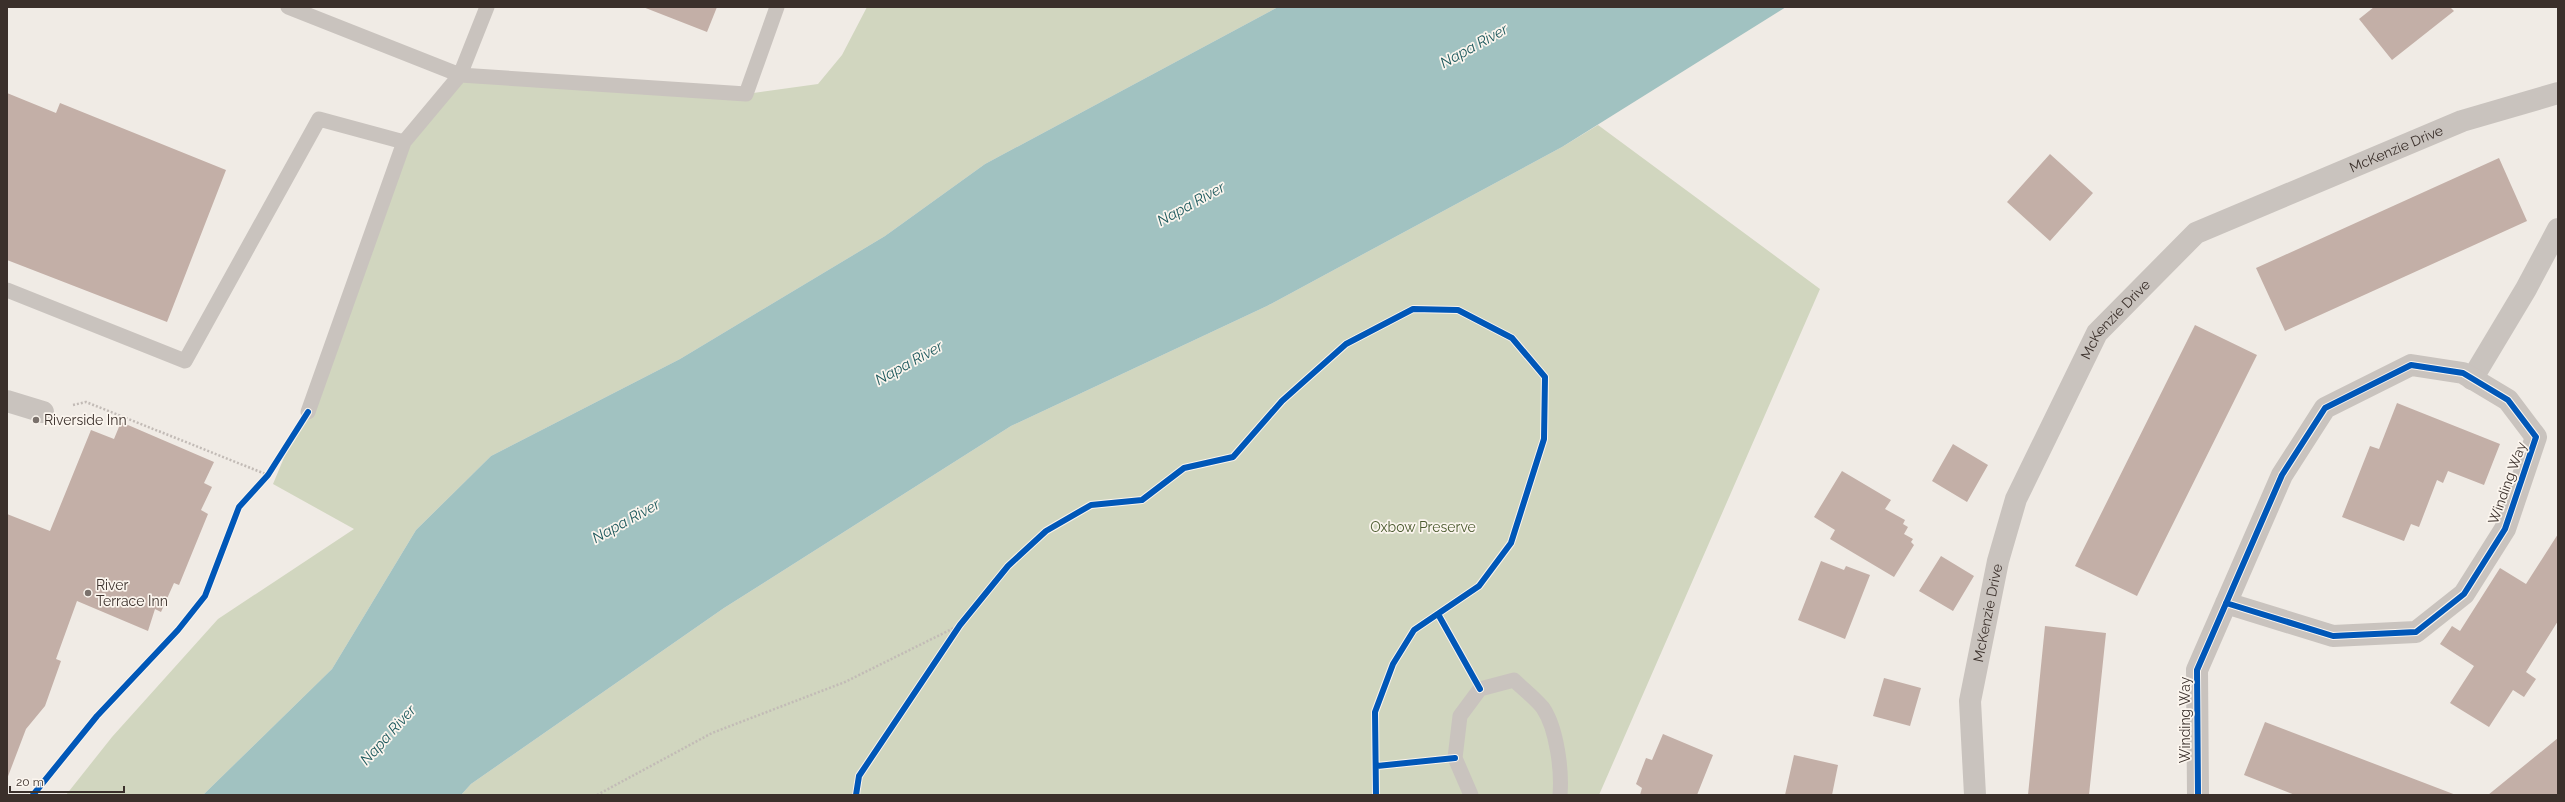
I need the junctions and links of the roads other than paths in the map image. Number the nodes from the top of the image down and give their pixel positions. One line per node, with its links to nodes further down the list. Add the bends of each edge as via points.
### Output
1 (288, 7): 4 (lane)
2 (487, 7): 4 (lane)
3 (777, 7): 4 (lane, via 746,94)
4 (460, 75): 6 (lane)
5 (2558, 93): 16 (street, McKenzie Drive, via 2462,121 2196,233 2097,333 2016,499 1998,561 1970,701)
6 (404, 142): 8 (lane, via 319,119 185,361); 12 (lane)
7 (2558, 229): 9 (street, via 2526,289)
8 (7, 290)
9 (2472, 379): 13 (street, Winding Way, via 2463,373 2411,365 2325,408 2282,475); 13 (street, Winding Way, via 2508,400 2536,438 2505,529 2464,594 2416,632 2333,636)
10 (7, 401): 11 (street)
11 (43, 412)
12 (308, 412)
13 (2226, 604): 17 (street, Winding Way, via 2197,670)
14 (1470, 795): 15 (lane, via 1455,758 1460,716 1480,689 1514,680 1543,708 1556,742 1562,777)
15 (1560, 795)
16 (1975, 795)
17 (2198, 795)

